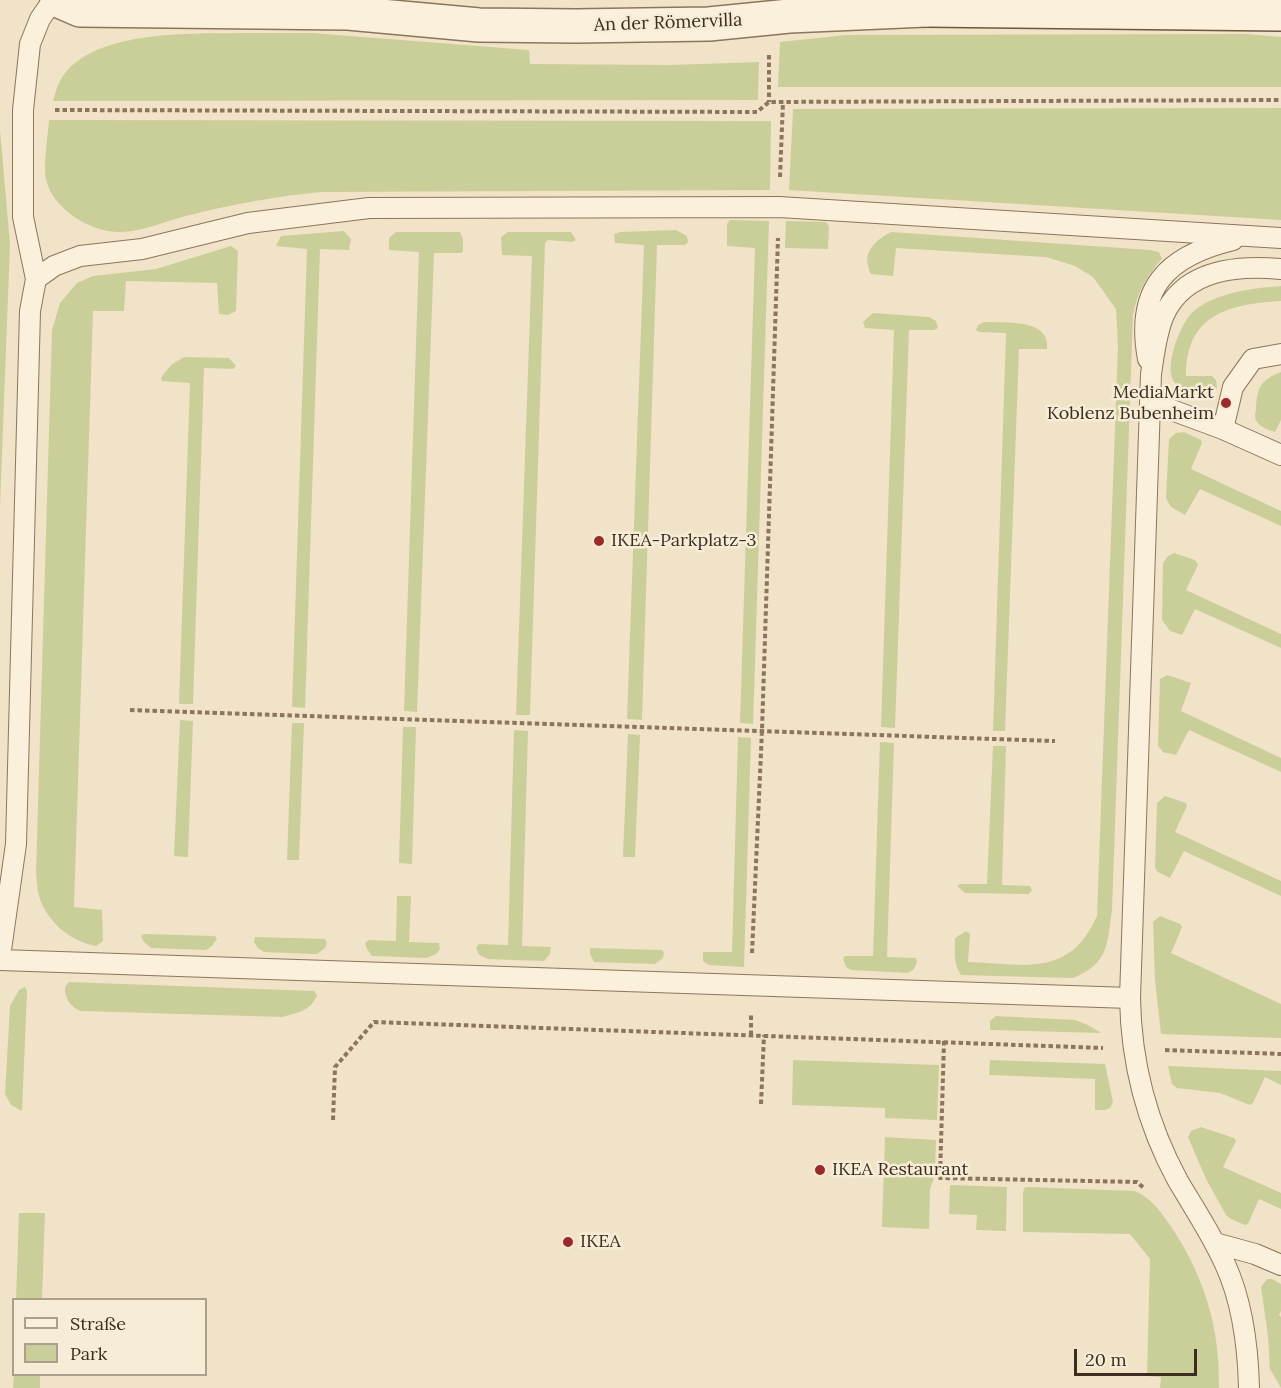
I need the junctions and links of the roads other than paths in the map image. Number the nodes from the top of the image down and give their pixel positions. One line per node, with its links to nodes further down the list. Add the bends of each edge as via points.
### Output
1 (55, 0): 3 (street, An der Römervilla, via 80,10); 8 (lane, via 40,19 30,44 24,110 23,218)
2 (926, 5): 3 (street, An der Römervilla, via 709,24 490,25 348,13); 4 (street, An der Römervilla)
3 (190, 6)
4 (1281, 14)
5 (1250, 236): 6 (lane); 8 (lane, via 779,207 369,208 248,223 142,249 80,256 54,266); 10 (lane, via 1219,243 1184,259 1160,280 1146,308 1144,324)
6 (1281, 238)
7 (1281, 269): 10 (lane, via 1225,270 1194,281 1164,315)
8 (36, 279): 14 (lane, via 30,311 16,844)
9 (1281, 354): 12 (lane, via 1253,359 1233,387)
10 (1150, 374): 11 (lane)
11 (1150, 402): 12 (lane); 15 (lane)
12 (1223, 429): 13 (lane)
13 (1281, 455)
14 (0, 958): 15 (lane)
15 (1130, 998): 16 (lane, via 1138,1080 1151,1122)
16 (1215, 1243): 17 (lane); 18 (lane, via 1242,1315)
17 (1281, 1265)
18 (1249, 1388)

